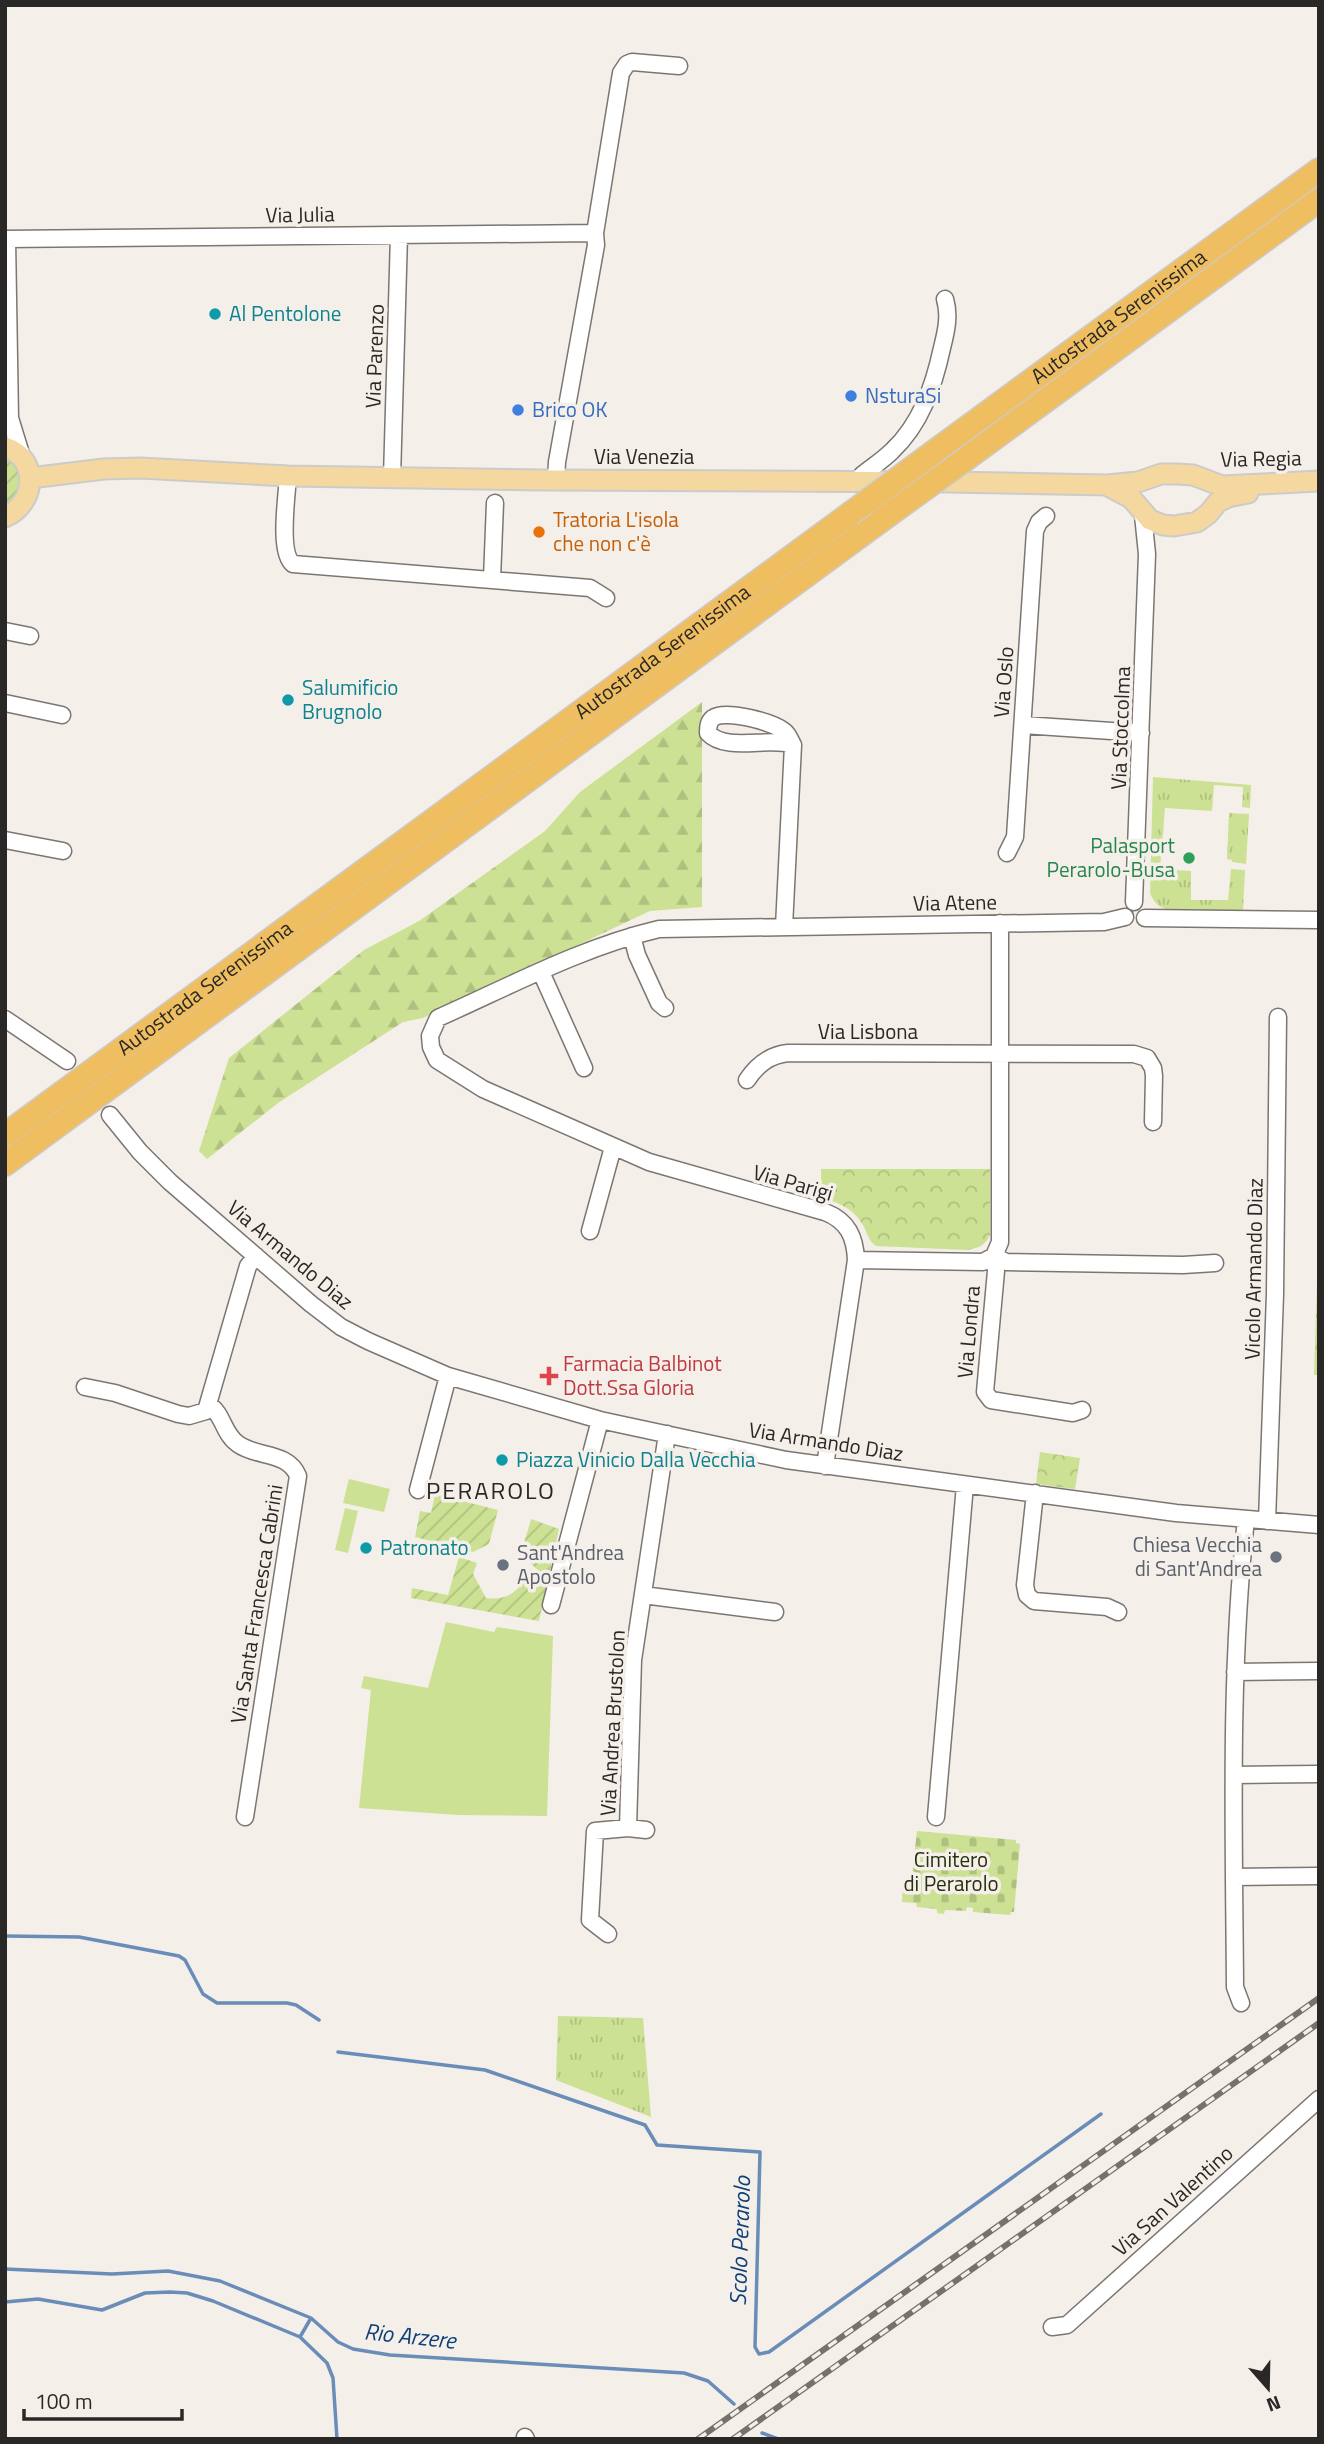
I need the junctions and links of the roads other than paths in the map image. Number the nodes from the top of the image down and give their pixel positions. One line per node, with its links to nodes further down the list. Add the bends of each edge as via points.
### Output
1 (679, 66): 4 (street, via 632,62 623,68)
2 (1319, 170): 58 (highway, Autostrada Serenissima, bridge)
3 (1319, 200): 60 (highway, Autostrada Serenissima, bridge)
4 (595, 233): 5 (street, Via Julia); 14 (street)
5 (399, 235): 6 (street, Via Julia); 12 (street, Via Parenzo)
6 (6, 239): 8 (street)
7 (945, 299): 16 (street, via 945,336 925,404 893,450 862,475)
8 (8, 426): 9 (street)
9 (13, 452): 11 (main road)
10 (288, 476): 11 (main road, Via Venezia, via 140,468); 12 (main road, Via Venezia); 28 (street, via 285,545 293,564)
11 (30, 478): 25 (main road, via 26,500)
12 (393, 478): 14 (main road, Via Venezia)
13 (1152, 478): 15 (main road, Via Regia, via 1177,474); 19 (main road, Via Regia); 23 (main road, via 1140,489)
14 (556, 480): 16 (main road, Via Venezia)
15 (1205, 480): 17 (main road, Via Regia, via 1222,486); 22 (main road, Via Regia, via 1211,488)
16 (862, 481): 18 (main road, Via Venezia)
17 (1319, 481)
18 (1001, 482): 19 (main road, Via Regia)
19 (1107, 485): 23 (main road, Via Regia, via 1125,493)
20 (1319, 490): 22 (main road, Via Regia, via 1236,495)
21 (495, 503): 28 (street)
22 (1212, 508): 26 (main road, Via Regia, via 1197,522)
23 (1141, 509): 26 (main road, Via Regia, via 1155,523); 27 (street, Via Stoccolma)
24 (1046, 516): 34 (street, Via Oslo, via 1035,531)
25 (5, 517)
26 (1174, 526): 27 (street, via 1157,537)
27 (1147, 554): 35 (street, Via Stoccolma)
28 (492, 579): 29 (street, via 590,588)
29 (606, 598)
30 (5, 631): 31 (street)
31 (30, 636)
32 (5, 703): 33 (street)
33 (62, 715)
34 (1023, 725): 35 (street); 39 (street, Via Oslo, via 1014,837)
35 (1141, 733): 40 (street, Via Stoccolma)
36 (793, 745): 45 (street)
37 (5, 840): 38 (street)
38 (63, 850)
39 (1007, 853)
40 (1134, 902): 41 (street, via 1126,908); 42 (street, via 1144,907)
41 (1125, 917): 42 (street, Via Atene, via 1136,923); 44 (street, Via Atene, via 1104,922)
42 (1144, 918): 43 (street, Via Atene)
43 (1319, 920)
44 (1000, 923): 45 (street, Via Atene); 52 (street)
45 (784, 927): 46 (street, Via Atene, via 673,928)
46 (632, 936): 47 (street, Via Atene); 48 (street)
47 (541, 972): 51 (street, Via Atene, via 439,1018); 54 (street)
48 (665, 1008)
49 (1278, 1017): 77 (street, Vicolo Armando Diaz)
50 (5, 1019): 53 (street)
51 (430, 1041): 59 (street, Via Parigi, via 437,1060 480,1088)
52 (1000, 1054): 55 (street, Via Lisbona, via 779,1054 755,1067); 57 (street, Via Lisbona, via 1143,1056 1153,1068); 63 (street, via 1000,1242)
53 (67, 1061)
54 (584, 1068)
55 (747, 1080)
56 (110, 1115): 62 (street, Via Armando Diaz, via 170,1182)
57 (1153, 1122)
58 (5, 1135)
59 (613, 1147): 61 (street); 64 (street, Via Parigi, via 660,1166 832,1215 850,1231)
60 (5, 1164)
61 (590, 1231)
62 (256, 1256): 66 (street, Via Armando Diaz, via 341,1327); 68 (street, via 248,1266)
63 (994, 1256): 64 (street, Via Londra, via 983,1262); 65 (street, Via Londra, via 1006,1262); 69 (street, Via Londra, via 987,1397 1073,1413)
64 (856, 1260): 72 (street, Via Parigi)
65 (1215, 1263)
66 (448, 1376): 70 (street, Via Armando Diaz); 74 (street)
67 (85, 1387): 68 (street, via 189,1416 206,1411)
68 (209, 1405): 87 (street, Via Santa Francesca Cabrini, via 239,1445 290,1463 298,1476)
69 (1082, 1410)
70 (600, 1420): 71 (street, Via Armando Diaz); 80 (street)
71 (667, 1434): 72 (street, Via Armando Diaz); 79 (street, Via Andrea Brustolon)
72 (825, 1466): 73 (street, Via Armando Diaz)
73 (965, 1485): 75 (street, Via Armando Diaz); 88 (street)
74 (418, 1490)
75 (1035, 1493): 76 (street, Via Armando Diaz); 82 (street, via 1027,1595 1034,1601 1107,1607)
76 (1245, 1519): 77 (street, Via Armando Diaz); 84 (street)
77 (1267, 1521): 78 (street, Via Armando Diaz)
78 (1319, 1525)
79 (643, 1595): 81 (street); 89 (street, Via Andrea Brustolon, via 633,1660)
80 (551, 1605)
81 (775, 1612)
82 (1118, 1612)
83 (1319, 1671): 84 (street)
84 (1235, 1672): 86 (street)
85 (1319, 1774): 86 (street)
86 (1235, 1775): 92 (street)
87 (245, 1817)
88 (936, 1817)
89 (628, 1828): 90 (street); 93 (street, Via Andrea Brustolon, via 595,1831 590,1920)
90 (646, 1830)
91 (1319, 1876): 92 (street)
92 (1234, 1877): 94 (street, via 1235,1987)
93 (608, 1934)
94 (1241, 2003)
95 (1319, 2099): 96 (street, Via San Valentino, via 1067,2325)
96 (1052, 2327)

